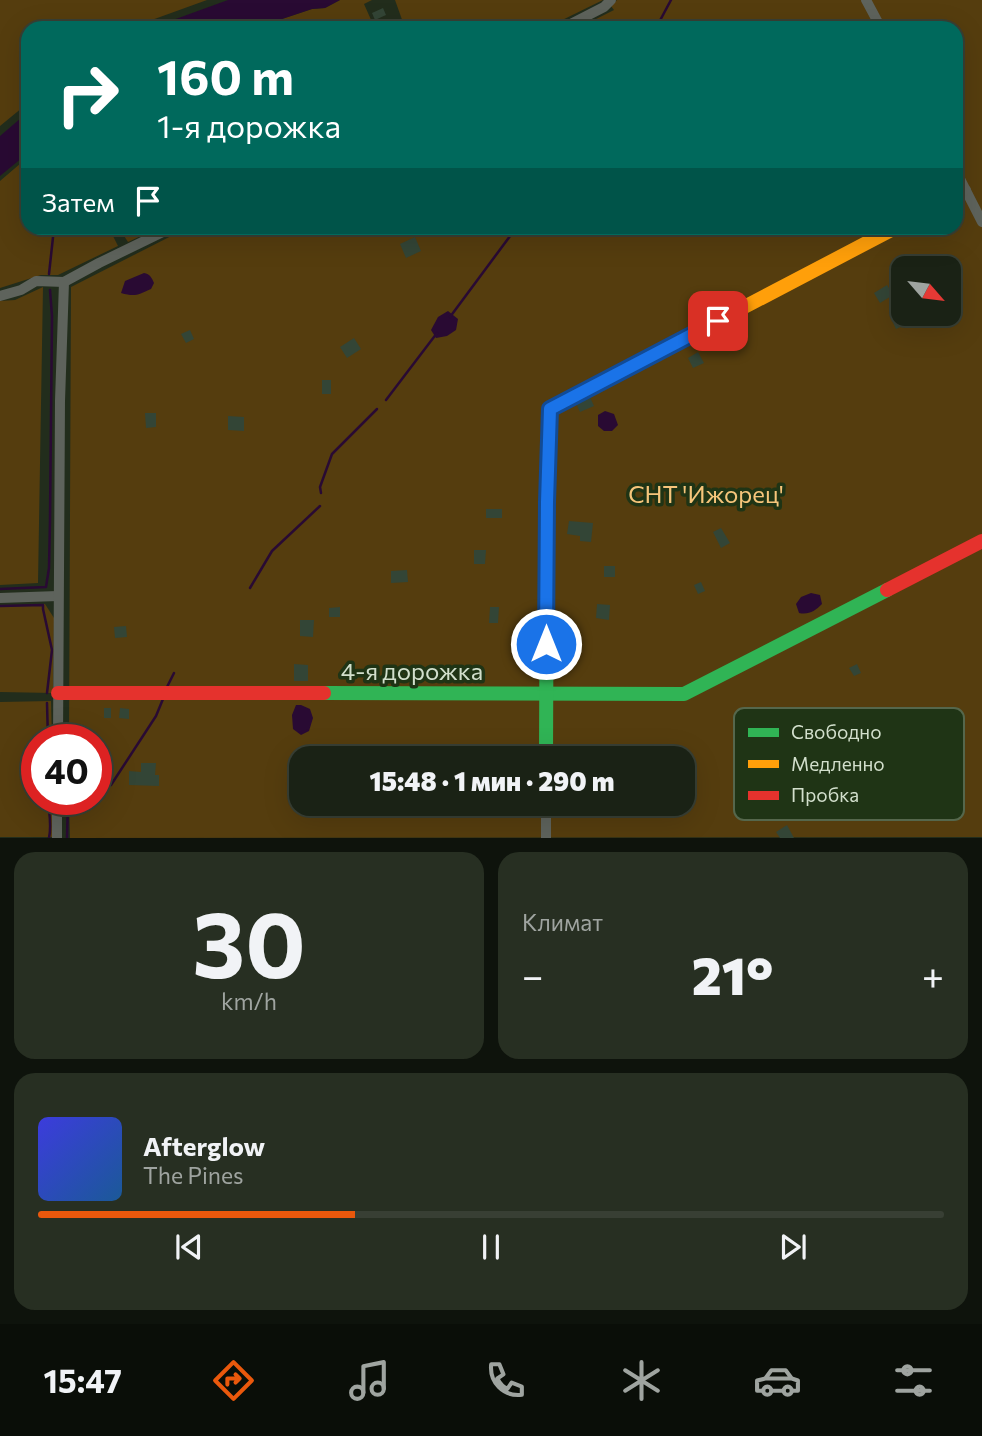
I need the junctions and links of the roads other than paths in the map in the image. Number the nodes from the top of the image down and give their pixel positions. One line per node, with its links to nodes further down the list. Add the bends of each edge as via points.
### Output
1 (611, 0): 3 (street)
2 (866, 0): 4 (street)
3 (577, 21)
4 (877, 21)
5 (963, 184): 6 (street)
6 (966, 190): 7 (street); 8 (street)
7 (963, 192)
8 (982, 222)
9 (156, 235): 11 (street)
10 (882, 235): 17 (street, via 550,409)
11 (64, 282): 12 (street, via 36,281); 14 (street)
12 (0, 296)
13 (982, 541): 17 (street, 4-я дорожка, via 684,694)
14 (58, 596): 15 (street); 16 (street)
15 (0, 598)
16 (58, 693): 17 (street, 4-я дорожка); 18 (street)
17 (546, 693): 19 (street)
18 (58, 724)
19 (546, 746)
20 (57, 815): 22 (street)
21 (546, 816): 23 (street)
22 (57, 838)
23 (546, 838)

